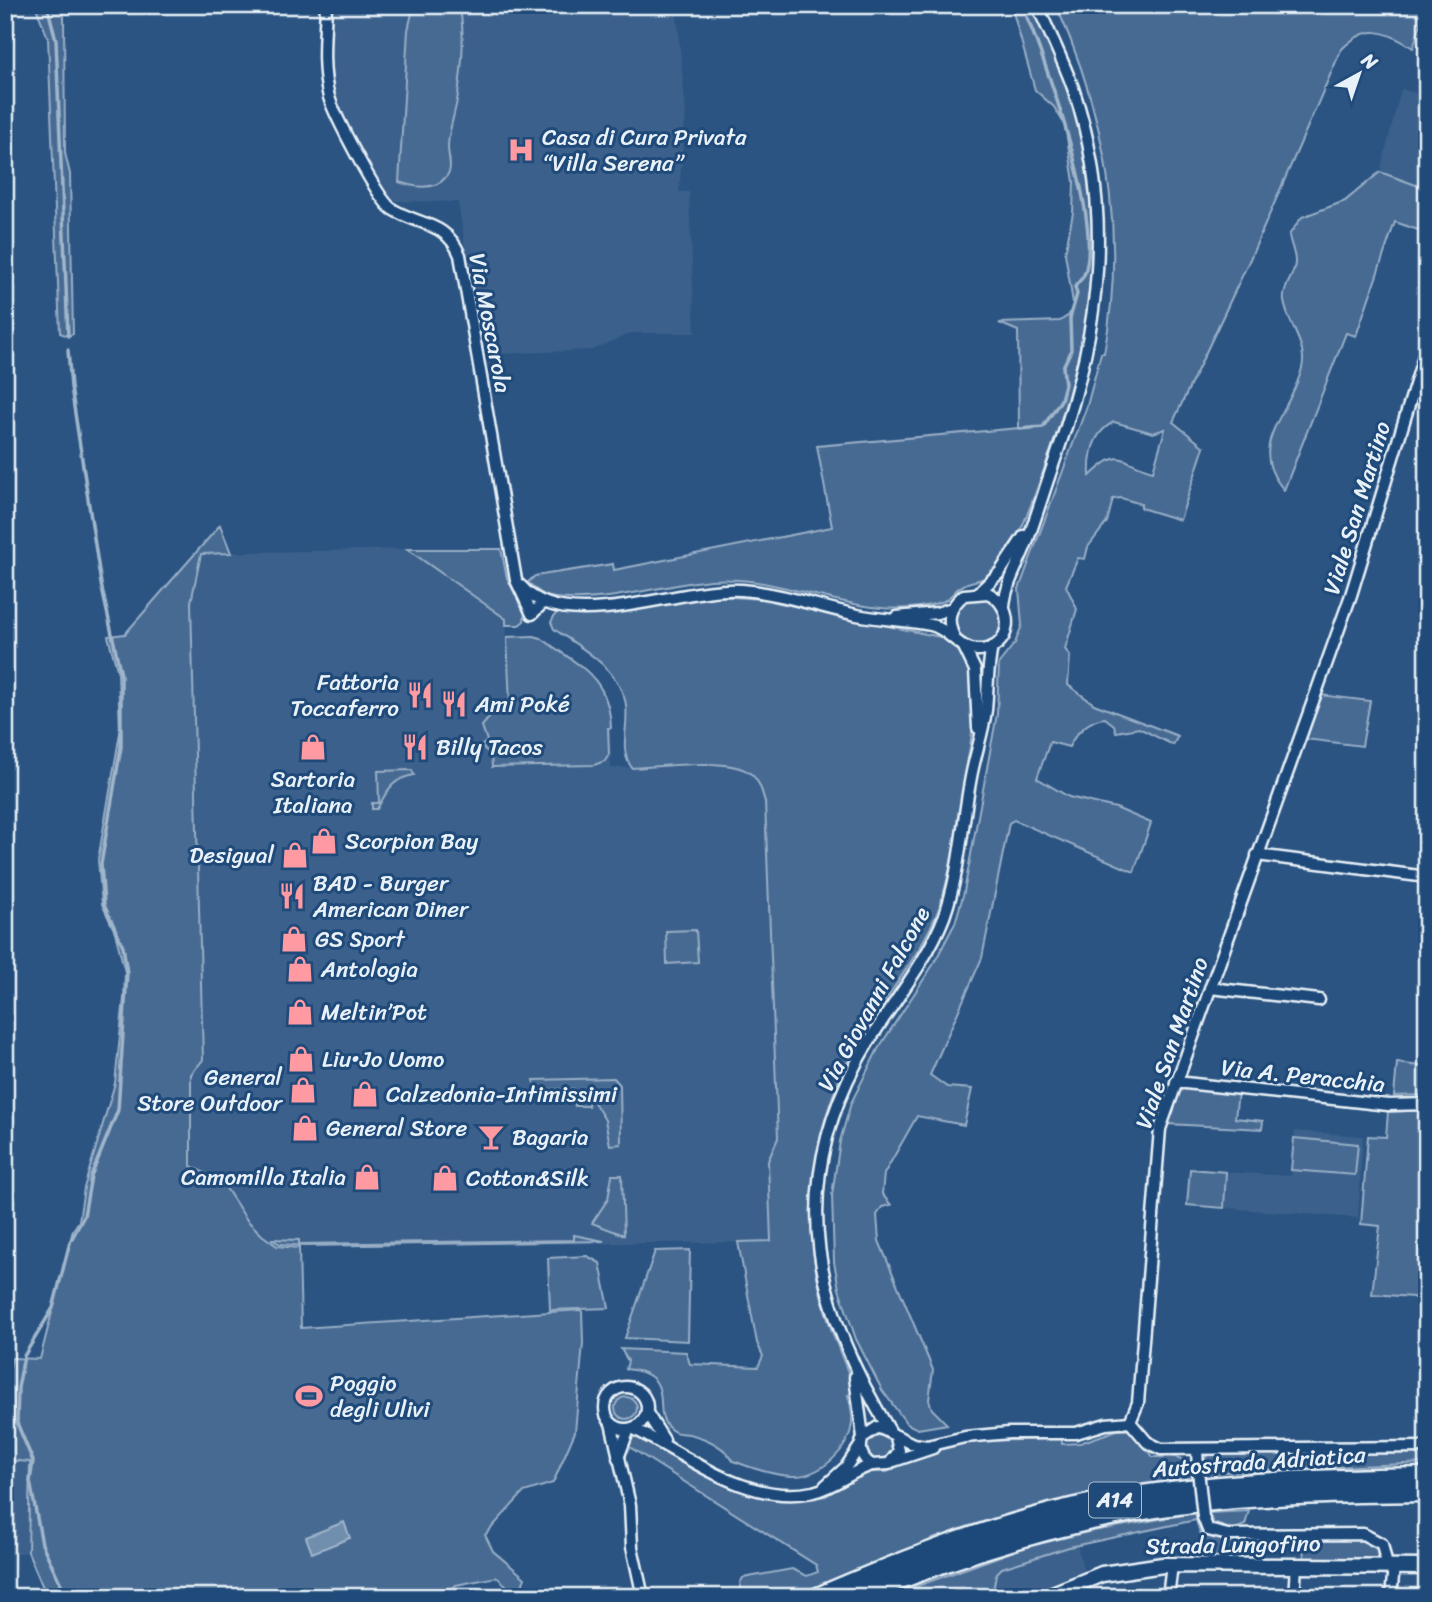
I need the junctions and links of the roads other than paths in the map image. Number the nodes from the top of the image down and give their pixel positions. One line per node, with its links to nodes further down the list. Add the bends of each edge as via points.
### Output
1 (326, 5): 5 (street, Via Moscarola, via 329,99 382,200 401,214 448,234 460,255)
2 (1037, 5): 4 (street, via 1073,88 1088,144 1098,257 1092,334 1076,399)
3 (1427, 346): 15 (street, Viale San Martino, via 1351,595)
4 (1033, 521): 6 (street, via 1000,572); 8 (street)
5 (516, 580): 7 (street); 7 (street, Via Moscarola, via 532,614)
6 (981, 591): 8 (street); 9 (street, via 964,595)
7 (542, 604): 10 (street, via 596,608 703,591 742,590)
8 (1004, 607): 13 (street, via 1007,629)
9 (952, 608): 10 (street); 11 (street)
10 (881, 618): 11 (street, via 934,625)
11 (954, 637): 12 (street)
12 (964, 647): 13 (street); 14 (street, Via Giovanni Falcone, via 975,670)
13 (992, 647): 14 (street, Via Giovanni Falcone)
14 (979, 737): 21 (street, Via Giovanni Falcone, via 945,914 926,953 857,1061 829,1130 818,1241 822,1276)
15 (1257, 855): 16 (street); 17 (street, Viale San Martino)
16 (1427, 877)
17 (1210, 988): 18 (street); 19 (street, Viale San Martino)
18 (1320, 1000)
19 (1176, 1082): 20 (street, Via A. Peracchia, via 1388,1105); 23 (street, Viale San Martino, via 1157,1143 1138,1404)
20 (1427, 1104)
21 (850, 1360): 26 (street, Via Giovanni Falcone); 27 (street, Via Giovanni Falcone, via 860,1399)
22 (646, 1412): 24 (street, via 640,1393 619,1389 606,1405); 25 (street, via 642,1422); 30 (street)
23 (1130, 1422): 28 (street, via 1076,1433 1009,1433); 31 (street, via 1152,1445)
24 (611, 1423): 25 (street); 32 (street)
25 (631, 1428): 30 (street); 32 (street)
26 (893, 1434): 27 (street, via 872,1429); 28 (street, via 919,1445); 33 (street, via 899,1451)
27 (861, 1441): 34 (street, via 863,1457); 36 (street, via 841,1473)
28 (950, 1441): 33 (street)
29 (1427, 1447): 31 (street)
30 (674, 1450): 36 (street, via 749,1486 784,1494)
31 (1197, 1450): 40 (street, bridge, via 1203,1517 1212,1533 1363,1534 1382,1544)
32 (618, 1458): 42 (street)
33 (894, 1461): 34 (street)
34 (872, 1465): 36 (street, via 840,1484)
35 (1427, 1477): 43 (highway, Autostrada Adriatica / A14, via 1257,1481 1088,1505 947,1544)
36 (816, 1491)
37 (1427, 1492): 44 (highway, Autostrada Adriatica / A14, via 1243,1497 1104,1517 958,1557)
38 (1172, 1565): 39 (main road, Strada Lungofino); 45 (main road, Strada Lungofino, via 1102,1574); 46 (street)
39 (1296, 1566): 40 (main road, Strada Lungofino); 47 (street)
40 (1390, 1566): 41 (main road, Strada Lungofino); 48 (street)
41 (1427, 1567)
42 (643, 1597)
43 (818, 1597)
44 (857, 1597)
45 (1045, 1597)
46 (1168, 1597)
47 (1294, 1597)
48 (1391, 1597)

